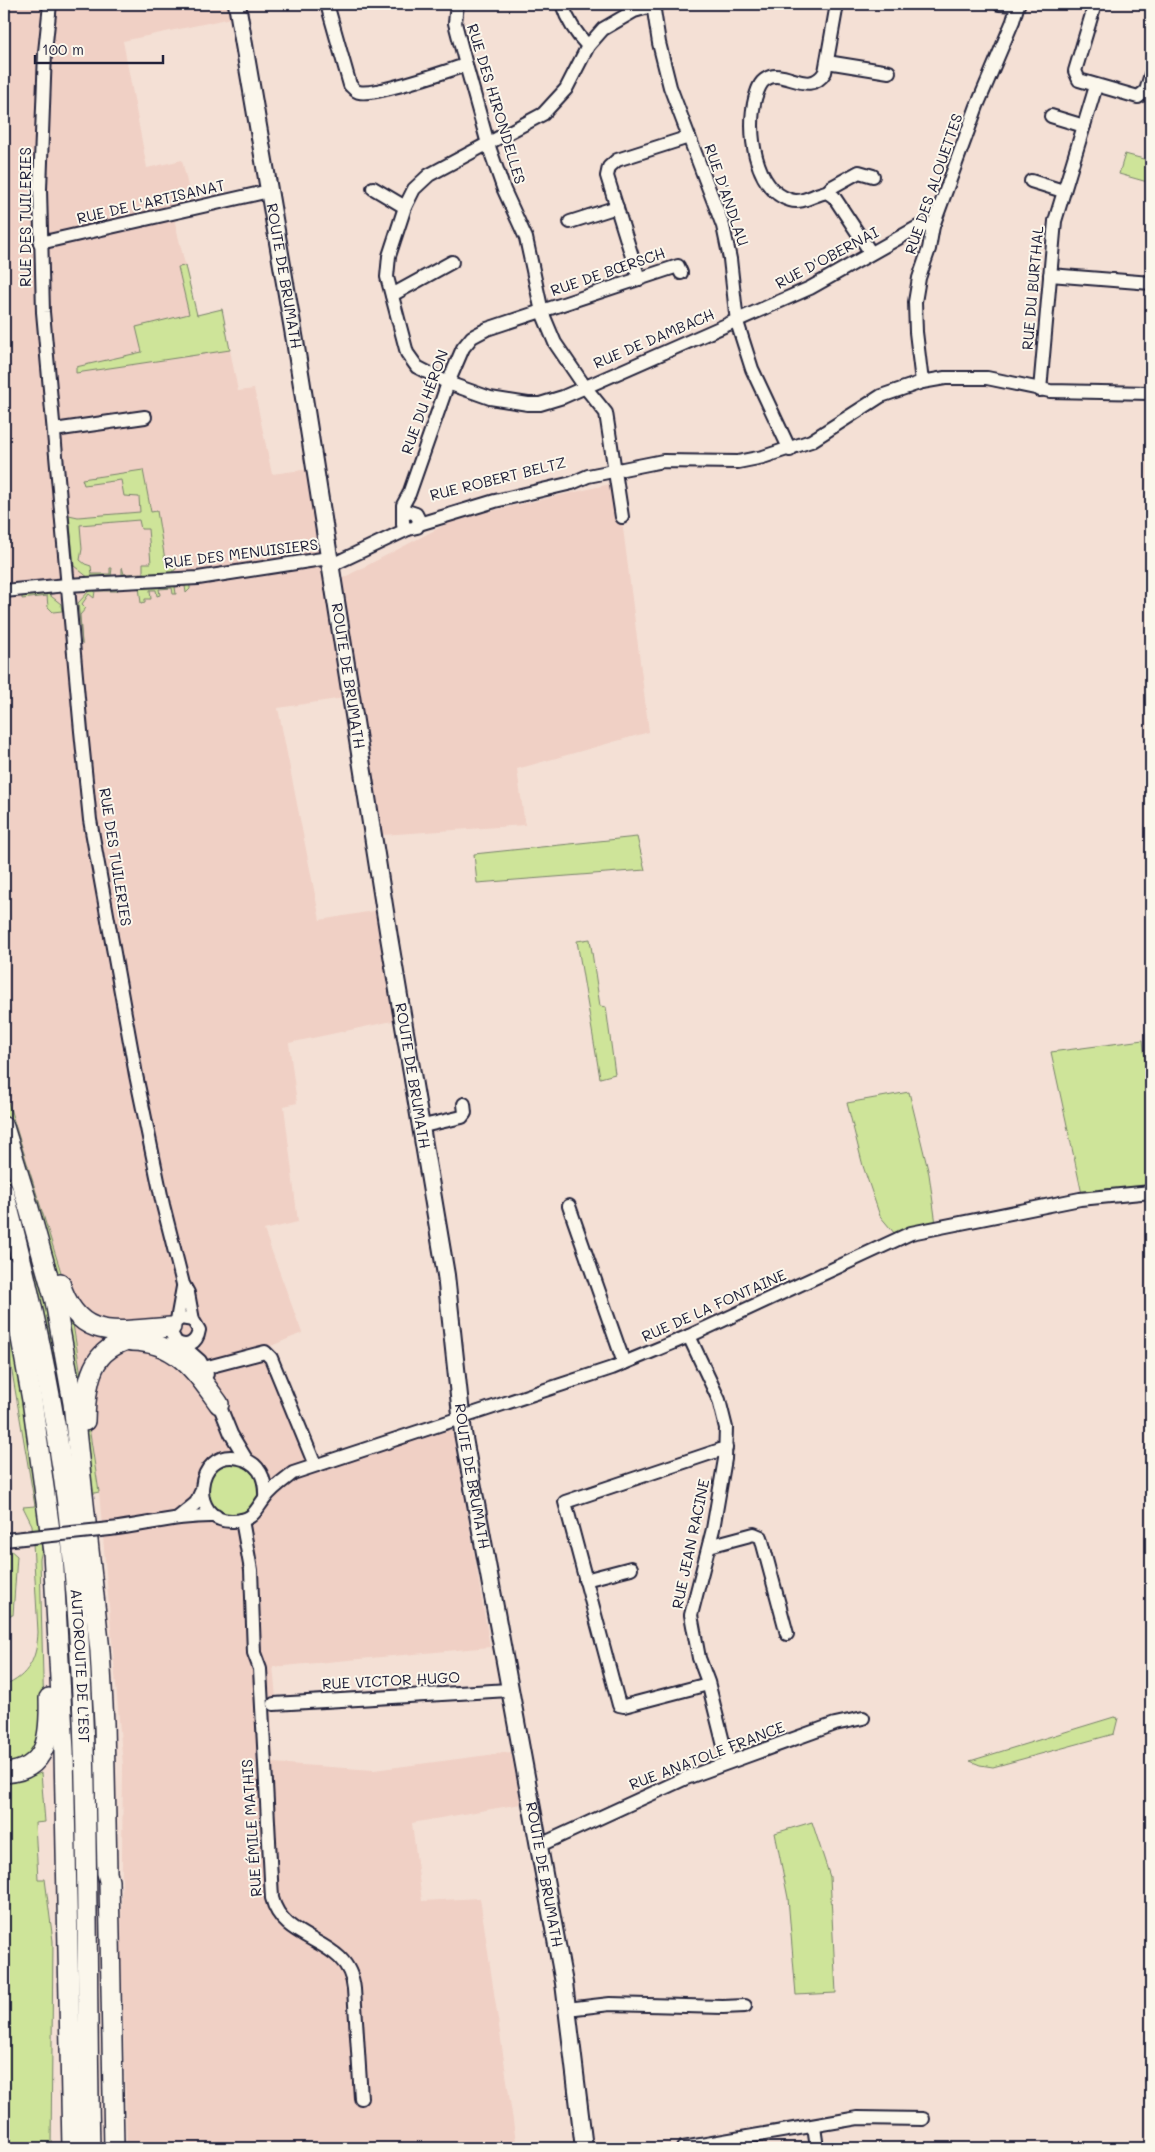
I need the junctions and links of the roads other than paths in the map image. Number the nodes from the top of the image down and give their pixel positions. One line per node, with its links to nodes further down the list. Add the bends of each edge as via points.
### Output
1 (50, 4): 31 (street, RUE DES TUILERIES, via 45,52)
2 (238, 4): 25 (main road, ROUTE DE BRUMATH)
3 (327, 4): 13 (street, via 350,86 358,92 370,93)
4 (457, 4): 13 (street, RUE DES HIRONDELLES, via 455,22)
5 (562, 4): 11 (street, via 565,15)
6 (655, 4): 11 (street, RUE DE DAMBACH, via 634,11 603,29); 19 (street, RUE D'ANDLAU, via 659,43 670,87)
7 (837, 4): 12 (street)
8 (999, 4): 10 (street)
9 (1095, 4): 16 (street, via 1075,71 1079,80)
10 (1018, 5): 30 (street, RUE DES ALOUETTES)
11 (588, 46): 20 (street, RUE DE DAMBACH, via 566,90 543,114)
12 (827, 62): 14 (street); 26 (street, via 820,80 812,83 774,77 766,79 759,87 753,108 751,133 753,151 763,173 780,196 792,201 806,200)
13 (466, 65): 20 (street, RUE DES HIRONDELLES)
14 (889, 72)
15 (1151, 74): 16 (street, via 1146,91 1138,97)
16 (1096, 86): 18 (street, RUE DU BURTHAL)
17 (1051, 116): 18 (street)
18 (1084, 126): 24 (street, RUE DU BURTHAL)
19 (689, 137): 28 (street, via 617,160 608,167 607,176); 40 (street, RUE D'ANDLAU, via 723,226)
20 (488, 144): 27 (street, RUE DE DAMBACH, via 429,175 414,189); 39 (street, RUE DES HIRONDELLES, via 526,238)
21 (873, 176): 26 (street, via 859,172)
22 (1031, 181): 24 (street)
23 (373, 188): 27 (street)
24 (1063, 191): 35 (street, RUE DU BURTHAL, via 1055,221)
25 (269, 192): 31 (street, RUE DE L'ARTISANAT); 52 (main road, ROUTE DE BRUMATH)
26 (827, 192): 32 (street, via 834,197)
27 (405, 207): 38 (street, RUE DE DAMBACH, via 390,256 388,277)
28 (617, 207): 29 (street); 36 (street)
29 (570, 222)
30 (934, 226): 32 (street, RUE D'OBERNAI, via 918,227); 41 (street, RUE DES ALOUETTES, via 915,302)
31 (40, 244): 47 (street, RUE DES TUILERIES)
32 (871, 253): 40 (street, RUE D'OBERNAI, via 810,288)
33 (452, 262): 38 (street)
34 (681, 273): 36 (street, RUE DE BŒRSCH, via 678,266)
35 (1050, 275): 37 (street); 44 (street, RUE DU BURTHAL)
36 (639, 279): 39 (street, RUE DE BŒRSCH)
37 (1151, 283)
38 (392, 295): 42 (street, RUE DE DAMBACH, via 407,353 417,367)
39 (542, 312): 42 (street, RUE DU HÉRON, via 472,337 463,348); 43 (street, RUE DES HIRONDELLES, via 555,343)
40 (737, 322): 43 (street, RUE DE DAMBACH); 48 (street, RUE D'ANDLAU, via 752,369)
41 (922, 382): 44 (street, RUE ROBERT BELTZ, via 945,378 987,378); 48 (street, RUE ROBERT BELTZ, via 881,396 827,432)
42 (448, 383): 43 (street, RUE DE DAMBACH, via 490,398 528,404 563,398); 51 (street, RUE DU HÉRON, via 409,494 404,500)
43 (585, 387): 49 (street, RUE DES HIRONDELLES, via 606,413)
44 (1040, 390): 45 (street, RUE ROBERT BELTZ)
45 (1151, 393)
46 (145, 417): 47 (street)
47 (54, 430): 53 (street, RUE DES TUILERIES)
48 (790, 450): 49 (street, RUE ROBERT BELTZ, via 738,462 663,461)
49 (615, 470): 50 (street, RUE DES HIRONDELLES); 51 (street, RUE ROBERT BELTZ, via 572,483)
50 (622, 517)
51 (410, 519): 52 (street, via 381,541 342,561)
52 (329, 561): 53 (street, RUE DES MENUISIERS, via 322,559 198,578); 56 (main road, ROUTE DE BRUMATH)
53 (67, 585): 54 (street, RUE DES MENUISIERS); 63 (street, RUE DES TUILERIES, via 90,820 136,1075 163,1206)
54 (4, 591)
55 (464, 1104): 56 (street, via 462,1117)
56 (422, 1126): 72 (main road, ROUTE DE BRUMATH, via 448,1284)
57 (4, 1127): 60 (highway)
58 (4, 1192): 107 (highway, AUTOROUTE DE L’EST, via 23,1263 51,1400 72,1550 83,1751)
59 (1151, 1192): 66 (street, RUE DE LA FONTAINE, via 1080,1198 911,1234)
60 (28, 1205): 65 (highway, via 37,1216 64,1297 78,1318 94,1327 107,1329); 80 (highway, via 66,1352)
61 (569, 1206): 69 (street)
62 (4, 1266): 90 (highway, AUTOROUTE DE L’EST, via 21,1338 42,1458)
63 (184, 1284): 64 (street, RUE DES TUILERIES); 65 (street, RUE DES TUILERIES)
64 (193, 1320): 65 (street, via 186,1318); 67 (street, RUE DES TUILERIES, via 199,1330)
65 (176, 1333): 67 (street, via 191,1344); 68 (highway); 70 (street, RUE DES TUILERIES)
66 (689, 1336): 69 (street, RUE DE LA FONTAINE); 74 (street, RUE JEAN RACINE, via 722,1408)
67 (197, 1338): 70 (street, RUE DES TUILERIES)
68 (126, 1341): 71 (highway, via 149,1342 177,1354); 80 (highway, via 100,1357 89,1377)
69 (624, 1363): 72 (street, RUE DE LA FONTAINE)
70 (202, 1365): 71 (street, RUE DES TUILERIES); 77 (street, via 264,1352 271,1358)
71 (219, 1404): 73 (street, RUE DES TUILERIES)
72 (462, 1417): 77 (street, RUE DE LA FONTAINE); 93 (main road, ROUTE DE BRUMATH)
73 (231, 1434): 75 (street); 76 (street, RUE DES TUILERIES)
74 (726, 1448): 87 (street, RUE JEAN RACINE); 89 (street, via 565,1502)
75 (222, 1459): 76 (street); 81 (street, via 205,1474)
76 (246, 1460): 78 (street, RUE DE LA FONTAINE)
77 (315, 1465): 79 (street, RUE DE LA FONTAINE)
78 (258, 1470): 79 (street, RUE DE LA FONTAINE, via 269,1476); 82 (street, via 266,1484)
79 (294, 1473): 82 (street, RUE DE LA FONTAINE)
80 (83, 1492): 99 (highway, via 103,1688)
81 (202, 1492): 83 (street, via 205,1504); 84 (street, via 196,1503)
82 (265, 1498): 85 (street, RUE DE LA FONTAINE, via 252,1516)
83 (216, 1516): 84 (street); 85 (street, via 230,1522)
84 (179, 1517): 86 (street, bridge, via 149,1525)
85 (242, 1520): 102 (street, RUE ÉMILE MATHIS, via 251,1570 254,1653 260,1669 272,1898 276,1910 289,1924 304,1936 332,1950 348,1967 354,1989)
86 (4, 1540)
87 (709, 1546): 91 (street, via 754,1534 761,1537); 92 (street, RUE JEAN RACINE, via 691,1615 699,1658)
88 (631, 1568): 89 (street)
89 (586, 1580): 92 (street, via 619,1705)
90 (58, 1616): 97 (highway, via 48,1638 50,1720 44,1748 40,1757 26,1768); 106 (highway, AUTOROUTE DE L’EST)
91 (787, 1634)
92 (708, 1684): 96 (street, RUE JEAN RACINE)
93 (509, 1690): 94 (street, RUE VICTOR HUGO); 98 (main road, ROUTE DE BRUMATH)
94 (274, 1704)
95 (863, 1718): 96 (street, RUE ANATOLE FRANCE, via 835,1724)
96 (728, 1762): 98 (street, RUE ANATOLE FRANCE)
97 (4, 1773)
98 (538, 1846): 101 (main road, ROUTE DE BRUMATH)
99 (107, 1873): 108 (highway, via 104,1881); 109 (highway)
100 (745, 2006): 101 (street, via 610,2004)
101 (567, 2009): 110 (main road, ROUTE DE BRUMATH)
102 (361, 2098)
103 (922, 2119): 104 (street, via 858,2118)
104 (814, 2126): 105 (street); 112 (street)
105 (734, 2144): 111 (street)
106 (72, 2148)
107 (90, 2148)
108 (100, 2148)
109 (114, 2148)
110 (584, 2148)
111 (683, 2148)
112 (817, 2148)

